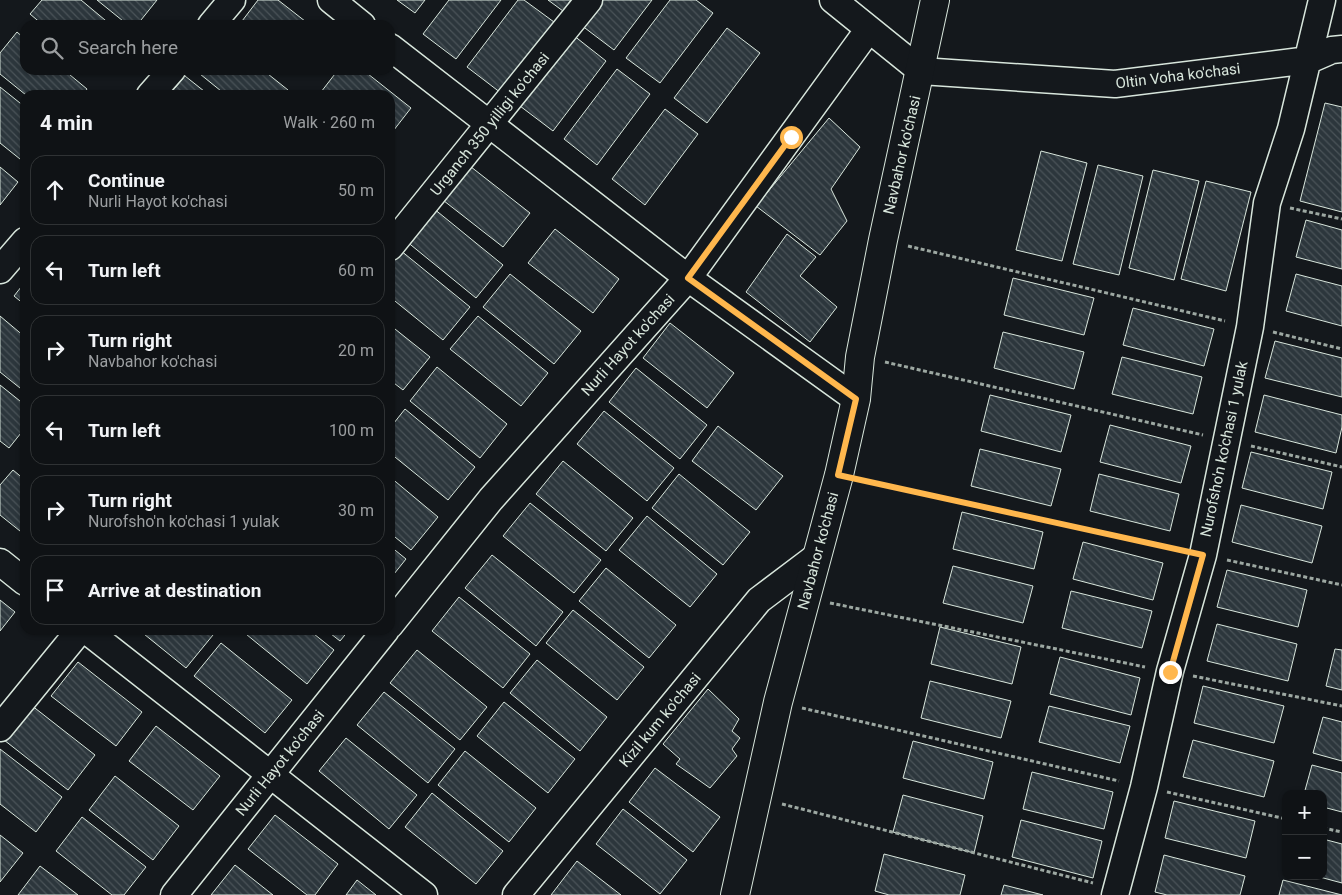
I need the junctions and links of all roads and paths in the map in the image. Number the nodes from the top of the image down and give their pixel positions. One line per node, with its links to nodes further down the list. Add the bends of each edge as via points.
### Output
1 (232, 0): 7 (street)
2 (331, 0): 8 (street)
3 (589, 0): 16 (street, Urganch 350 yilligi ko'chasi)
4 (833, 0): 9 (street)
5 (935, 0): 13 (main road, Navbahor ko'chasi)
6 (1322, 0): 12 (street, Nurofsho'n ko'chasi 1 yulak)
7 (215, 20)
8 (356, 20)
9 (869, 29): 13 (street); 23 (street, Nurli Hayot ko'chasi)
10 (1342, 49): 12 (street, Oltin Voha ko'chasi)
11 (395, 51): 16 (street)
12 (1309, 60): 13 (street, Oltin Voha ko'chasi, via 1115,84); 17 (street, Nurofsho'n ko'chasi 1 yulak)
13 (921, 71): 19 (main road, Navbahor ko'chasi)
14 (168, 75): 15 (street)
15 (154, 90)
16 (489, 125): 20 (street, Urganch 350 yilligi ko'chasi); 23 (street)
17 (1267, 204): 18 (path); 24 (street, Nurofsho'n ko'chasi 1 yulak)
18 (1342, 220)
19 (883, 240): 24 (path); 26 (main road, Navbahor ko'chasi)
20 (395, 241)
21 (20, 247): 22 (street)
22 (0, 270)
23 (688, 278): 27 (street); 37 (street, Nurli Hayot ko'chasi, via 491,499)
24 (1250, 327): 25 (path); 28 (street, Nurofsho'n ko'chasi 1 yulak)
25 (1342, 348)
26 (860, 357): 27 (main road, Navbahor ko'chasi); 28 (path)
27 (856, 399): 30 (main road, Navbahor ko'chasi)
28 (1226, 440): 29 (path); 31 (street, Nurofsho'n ko'chasi 1 yulak)
29 (1342, 467)
30 (838, 475): 31 (path); 32 (main road, Navbahor ko'chasi)
31 (1203, 555): 35 (path); 41 (street, Nurofsho'n ko'chasi 1 yulak)
32 (816, 557): 36 (main road, Navbahor ko'chasi); 54 (street, Kizil kum ko'chasi, via 759,600)
33 (0, 562): 34 (street)
34 (20, 578)
35 (1342, 585)
36 (805, 598): 41 (path); 42 (main road, Navbahor ko'chasi)
37 (395, 619)
38 (76, 635): 44 (street)
39 (92, 635): 45 (street)
40 (382, 635): 45 (street, Nurli Hayot ko'chasi)
41 (1170, 672): 43 (path); 46 (street, Nurofsho'n ko'chasi 1 yulak)
42 (778, 702): 46 (path); 47 (main road, Navbahor ko'chasi)
43 (1342, 706)
44 (0, 728)
45 (271, 774): 52 (street, Nurli Hayot ko'chasi); 53 (street)
46 (1144, 787): 48 (path); 51 (street, Nurofsho'n ko'chasi 1 yulak)
47 (757, 798): 51 (path); 55 (main road, Navbahor ko'chasi)
48 (1282, 818)
49 (1327, 829): 50 (path)
50 (1342, 832)
51 (1116, 892)
52 (174, 895)
53 (424, 895)
54 (516, 895)
55 (734, 895)

